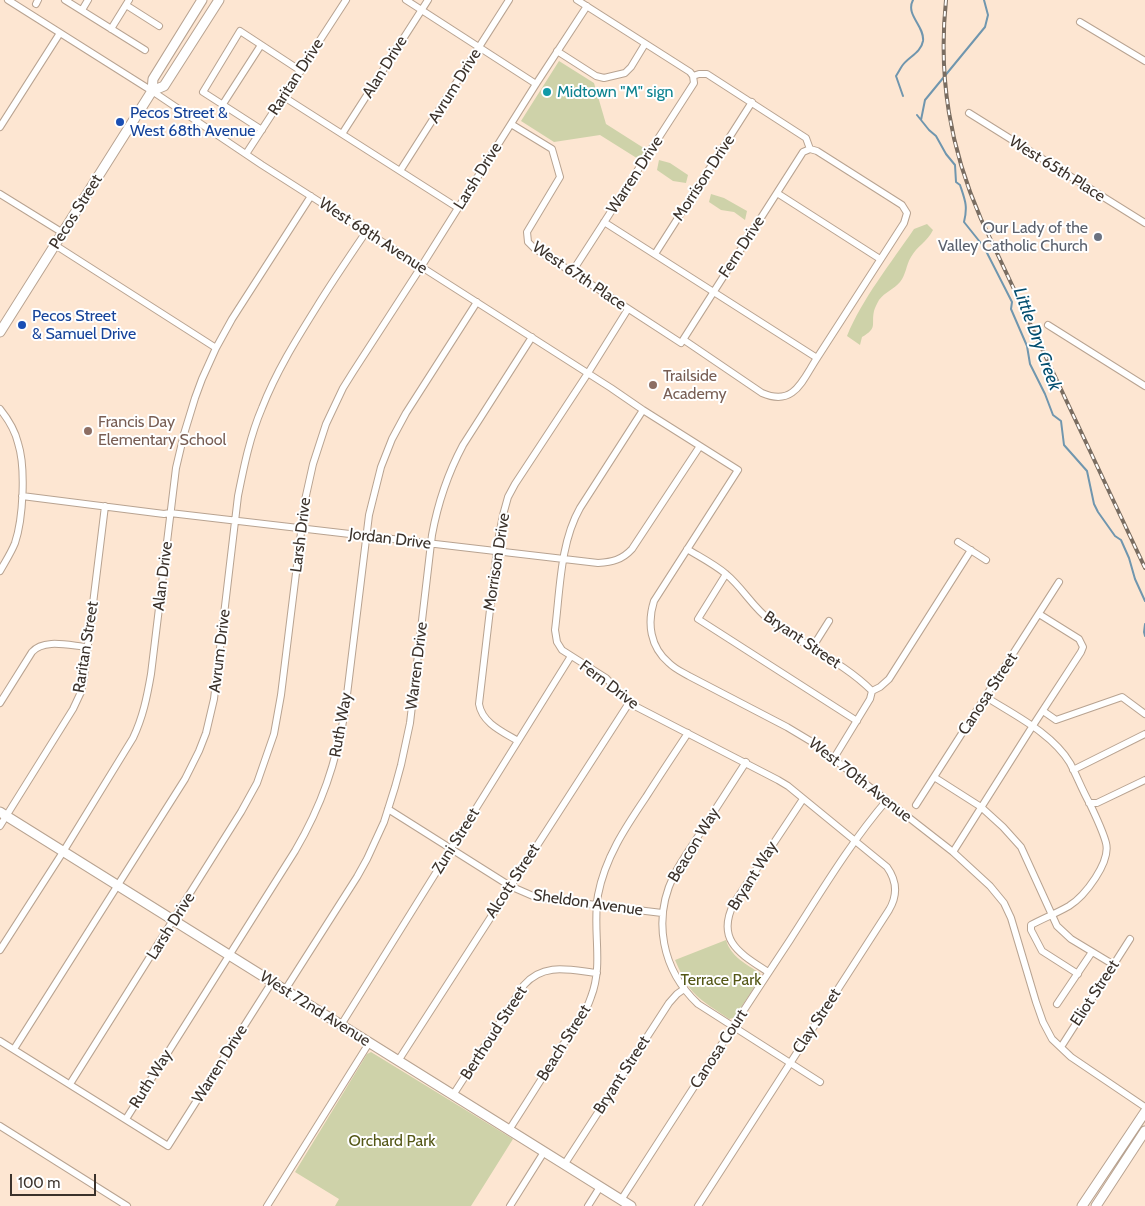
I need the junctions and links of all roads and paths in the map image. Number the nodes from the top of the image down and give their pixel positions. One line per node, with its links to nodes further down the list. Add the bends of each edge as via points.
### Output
1 (8, 0): 18 (street, West 68th Avenue)
2 (65, 0): 13 (street)
3 (88, 0): 13 (street)
4 (202, 0): 28 (main road, Pecos Street, via 153,80)
5 (219, 0): 28 (main road, Pecos Street, via 164,86)
6 (346, 0): 25 (street, Raritan Drive)
7 (406, 0): 14 (street)
8 (428, 0): 14 (street, Alan Drive)
9 (509, 0): 21 (street, Avrum Drive)
10 (577, 0): 12 (street)
11 (128, 3): 16 (street); 17 (street)
12 (587, 6): 20 (street); 23 (street, Larsh Drive)
13 (82, 10): 17 (street)
14 (421, 10): 21 (street); 36 (street, Alan Drive)
15 (1080, 22): 24 (street)
16 (159, 26)
17 (111, 29): 22 (street)
18 (60, 33): 28 (street, West 68th Avenue); 34 (street)
19 (260, 44): 25 (street); 31 (street); 31 (street, via 240,31 203,92)
20 (646, 44): 23 (street, via 625,73 604,78); 26 (street)
21 (480, 46): 27 (street); 39 (street, Avrum Drive)
22 (145, 50)
23 (557, 51): 27 (street, Larsh Drive)
24 (1145, 61)
25 (301, 70): 29 (street, Raritan Drive)
26 (693, 76): 30 (street, via 707,74); 44 (street, Warren Drive, via 694,83)
27 (536, 84): 33 (street, Larsh Drive)
28 (152, 91): 38 (street, West 68th Avenue); 47 (main road, Pecos Street)
29 (284, 97): 35 (street, Raritan Drive); 36 (street)
30 (752, 102): 37 (street, via 806,138); 49 (street, Morrison Drive)
31 (223, 104): 35 (street)
32 (969, 114): 45 (street, West 65th Place)
33 (511, 124): 43 (street, Larsh Drive); 52 (street, West 67th Place, via 552,149 560,178 527,232 528,242)
34 (0, 127)
35 (262, 130): 38 (street, Raritan Drive)
36 (342, 134): 39 (street)
37 (810, 148): 40 (street, Fern Drive, via 803,152); 50 (street, West 67th Place, via 898,202 907,213)
38 (246, 154): 42 (street, West 68th Avenue)
39 (400, 171): 43 (street)
40 (777, 193): 50 (street); 53 (street, Fern Drive)
41 (0, 194): 47 (street)
42 (311, 196): 46 (street, West 68th Avenue); 60 (street, Alan Drive)
43 (458, 208): 51 (street, Larsh Drive)
44 (604, 222): 49 (street); 52 (street, Warren Drive)
45 (1145, 223)
46 (366, 232): 51 (street, West 68th Avenue); 71 (street, Avrum Drive, via 296,339 272,384 246,460)
47 (63, 233): 48 (main road, Pecos Street)
48 (55, 246): 57 (main road, Pecos Street); 60 (street)
49 (655, 254): 53 (street)
50 (880, 259): 61 (street, West 67th Place)
51 (421, 267): 54 (street, West 68th Avenue); 72 (street, Larsh Drive, via 334,407 313,464)
52 (572, 272): 55 (street, West 67th Place)
53 (714, 291): 59 (street, Fern Drive); 61 (street)
54 (477, 302): 58 (street, West 68th Avenue); 73 (street, Ruth Way, via 392,440 376,482)
55 (628, 309): 59 (street, West 67th Place); 62 (street, Morrison Drive)
56 (1048, 325): 63 (street)
57 (0, 332)
58 (532, 337): 62 (street, West 68th Avenue); 75 (street, Warren Drive, via 454,461 439,502)
59 (682, 342): 61 (street, West 67th Place, via 762,393 779,398 797,389)
60 (216, 348): 70 (street, Alan Drive, via 184,434)
61 (817, 358)
62 (588, 373): 65 (street, West 68th Avenue); 78 (street, Morrison Drive, via 511,491 503,514)
63 (1145, 386)
64 (0, 409): 68 (street, via 9,420 19,444)
65 (643, 410): 66 (street, West 68th Avenue); 79 (street, Fern Drive, via 576,514)
66 (700, 446): 67 (street, West 68th Avenue); 79 (street, Jordan Drive, via 628,553 605,563)
67 (738, 470): 76 (street, West 70th Avenue)
68 (22, 496): 69 (street, Jordan Drive); 81 (street, via 17,536)
69 (105, 506): 70 (street, Jordan Drive); 86 (street, Raritan Street)
70 (170, 513): 71 (street, Jordan Drive); 115 (street, Alan Drive, via 151,674 142,717 133,738)
71 (235, 521): 72 (street, Jordan Drive); 117 (street, Avrum Drive, via 214,699 206,733 185,779)
72 (301, 528): 73 (street, Jordan Drive); 122 (street, Larsh Drive, via 281,695 267,758 242,812)
73 (366, 536): 75 (street, Jordan Drive); 126 (street, Ruth Way, via 345,711 332,770 304,836)
74 (958, 542): 77 (street)
75 (431, 544): 78 (street, Jordan Drive); 110 (street, Warren Drive, via 410,723)
76 (687, 549): 82 (street, Bryant Street); 100 (street, West 70th Avenue, via 652,607 652,636 660,653 674,667 787,727)
77 (971, 550): 80 (street); 89 (street, via 889,679)
78 (497, 551): 79 (street, Jordan Drive); 99 (street, Morrison Drive, via 479,704 486,720)
79 (563, 559): 88 (street, Fern Drive, via 555,630 558,646)
80 (986, 560)
81 (0, 571)
82 (726, 574): 87 (street, Bryant Street, via 758,611); 95 (street, via 698,618)
83 (1059, 582): 84 (street, Canosa Street)
84 (1039, 614): 90 (street, Canosa Street); 93 (street, via 1079,639 1083,647)
85 (829, 621): 87 (street)
86 (88, 648): 91 (street, via 50,644 37,647); 111 (street, Raritan Street, via 83,686 77,703)
87 (812, 648): 89 (street, Bryant Street, via 850,672)
88 (571, 656): 92 (street, Fern Drive, via 606,678); 99 (street, Zuni Street)
89 (872, 691): 95 (street)
90 (986, 697): 96 (street); 103 (street, Canosa Street)
91 (0, 703)
92 (629, 703): 97 (street, Fern Drive); 118 (street, Alcott Street)
93 (1043, 711): 94 (street, via 1056,720 1122,697); 96 (street)
94 (1145, 714)
95 (857, 721): 100 (street)
96 (1032, 726): 102 (street, via 1051,739); 109 (street)
97 (688, 733): 101 (street, Fern Drive); 119 (street, Beach Street, via 618,839 600,884)
98 (1145, 734): 102 (street)
99 (518, 741): 114 (street, Zuni Street)
100 (834, 758): 106 (street, West 70th Avenue)
101 (746, 762): 105 (street, Fern Drive); 120 (street, Beacon Way, via 674,875)
102 (1073, 770): 107 (street)
103 (934, 777): 108 (street, Canosa Street); 109 (street)
104 (1145, 780): 107 (street, via 1097,803)
105 (803, 799): 113 (street, Fern Drive); 128 (street, Bryant Way, via 734,903 729,916 729,933 735,948)
106 (887, 800): 113 (street, Canosa Court); 116 (street, West 70th Avenue)
107 (1089, 803): 121 (street, via 1107,844 1107,856 1083,894)
108 (916, 805)
109 (981, 807): 116 (street); 121 (street, via 1020,847)
110 (388, 809): 114 (street, Sheldon Avenue); 133 (street, Warren Drive, via 357,877)
111 (3, 814): 112 (street, Raritan Street); 115 (main road, West 72nd Avenue)
112 (0, 826)
113 (855, 841): 128 (street, Canosa Court); 142 (street, Clay Street, via 891,872 896,886 894,900)
114 (452, 848): 118 (street, Sheldon Avenue); 135 (street, Zuni Street)
115 (63, 852): 117 (main road, West 72nd Avenue); 124 (street, Alan Drive)
116 (953, 852): 139 (street, West 70th Avenue, via 1004,903 1044,1022)
117 (118, 886): 122 (main road, West 72nd Avenue); 140 (street, Avrum Drive)
118 (510, 886): 119 (street, Sheldon Avenue, via 539,898); 141 (street, Alcott Street)
119 (596, 906): 120 (street, Sheldon Avenue); 129 (street, Beach Street)
120 (662, 913): 132 (street, Beacon Way, via 665,949 674,974)
121 (1052, 914): 125 (street, via 1058,926); 130 (street, via 1031,925 1031,930 1042,951)
122 (174, 921): 126 (main road, West 72nd Avenue); 144 (street, Larsh Drive)
123 (1130, 940): 127 (street, Eliot Street)
124 (0, 950)
125 (1092, 952): 127 (street); 130 (street)
126 (230, 956): 131 (main road, West 72nd Avenue); 148 (street, Ruth Way)
127 (1114, 965): 139 (street, Eliot Street)
128 (768, 972): 136 (street, Canosa Court)
129 (597, 974): 145 (street, Berthoud Street, via 554,969 540,972 528,980); 150 (street, Beach Street, via 584,1012)
130 (1078, 974): 134 (street)
131 (272, 982): 133 (main road, West 72nd Avenue); 148 (street, Warren Drive, via 168,1146)
132 (684, 989): 136 (street, Beacon Way, via 698,1004); 153 (street, Bryant Street, via 669,1003)
133 (285, 990): 135 (main road, West 72nd Avenue)
134 (1057, 1004)
135 (341, 1025): 138 (main road, West 72nd Avenue)
136 (733, 1027): 142 (street, Beacon Way); 156 (street, Canosa Court)
137 (0, 1040): 140 (street)
138 (369, 1043): 141 (main road, West 72nd Avenue); 159 (street)
139 (1061, 1047): 146 (street, West 70th Avenue)
140 (14, 1049): 144 (street)
141 (398, 1061): 145 (main road, West 72nd Avenue)
142 (789, 1063): 143 (street, Beacon Way); 163 (street, Clay Street)
143 (820, 1082)
144 (70, 1084): 148 (street)
145 (453, 1095): 150 (main road, West 72nd Avenue)
146 (1145, 1107)
147 (1145, 1112): 155 (main road)
148 (126, 1119)
149 (0, 1126): 158 (street)
150 (509, 1130): 152 (main road, West 72nd Avenue)
151 (1145, 1130): 157 (main road)
152 (544, 1152): 153 (main road, West 72nd Avenue); 160 (street)
153 (564, 1165): 154 (main road, West 72nd Avenue)
154 (600, 1187): 156 (main road, West 72nd Avenue); 161 (street)
155 (1088, 1196): 157 (street); 164 (main road)
156 (621, 1200): 162 (main road, West 72nd Avenue)
157 (1099, 1205)
158 (127, 1206)
159 (267, 1206)
160 (510, 1206)
161 (588, 1206)
162 (631, 1206)
163 (698, 1206)
164 (1082, 1206)

